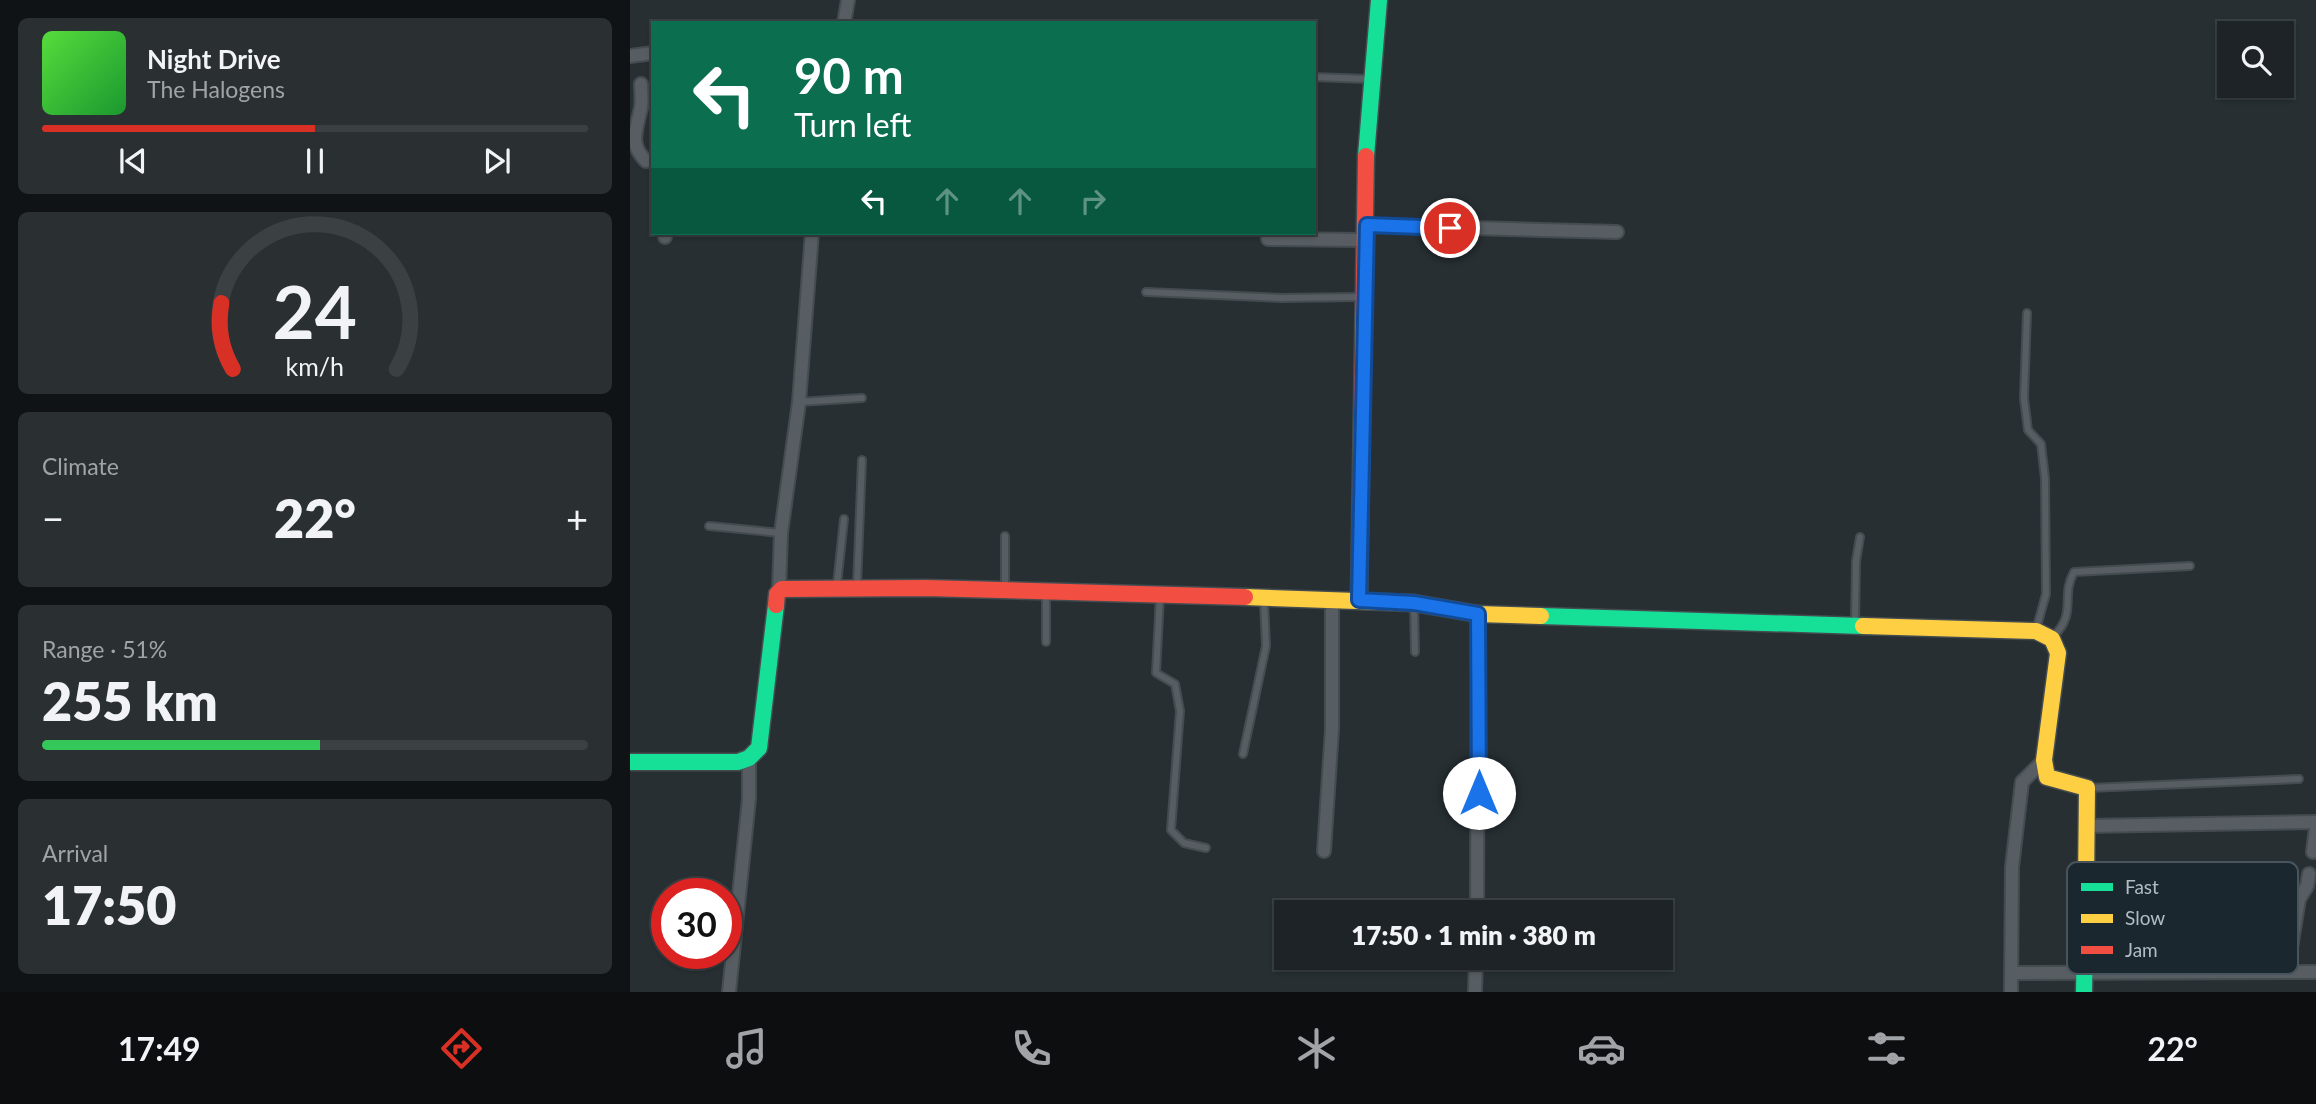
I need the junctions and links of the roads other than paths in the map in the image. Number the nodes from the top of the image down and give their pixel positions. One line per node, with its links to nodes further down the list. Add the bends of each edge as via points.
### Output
1 (848, 0): 3 (street)
2 (1379, 0): 7 (street)
3 (844, 21)
4 (651, 54): 5 (street)
5 (630, 56)
6 (1316, 78): 7 (lane)
7 (1369, 79): 12 (street)
8 (641, 84): 10 (street, via 641,108 631,138 634,150)
9 (630, 161): 10 (street)
10 (650, 162)
11 (1617, 232): 12 (street)
12 (1366, 233): 14 (street); 16 (street)
13 (812, 235): 19 (street)
14 (1268, 239)
15 (1146, 292): 16 (lane, via 1281,298)
16 (1363, 296): 35 (street)
17 (2027, 313): 39 (lane, via 2025,409 2028,430 2043,450 2045,478 2046,594)
18 (862, 398): 19 (lane)
19 (799, 402): 23 (street)
20 (862, 460): 28 (lane)
21 (844, 519): 27 (lane)
22 (709, 526): 23 (lane)
23 (781, 533): 29 (street)
24 (1004, 536): 30 (lane)
25 (1860, 537): 38 (lane)
26 (2190, 566): 40 (lane, via 2074,572 2068,618)
27 (837, 587): 28 (street); 29 (street)
28 (857, 588): 30 (street)
29 (779, 590): 44 (street, via 760,748)
30 (1005, 591): 31 (street)
31 (1046, 591): 32 (street); 41 (lane)
32 (1160, 596): 33 (street); 52 (lane, via 1156,673 1175,684 1180,710 1171,830 1184,843)
33 (1264, 599): 34 (street); 43 (lane, via 1266,646)
34 (1332, 600): 35 (street); 53 (street, via 1332,729)
35 (1359, 600): 36 (street)
36 (1414, 603): 37 (street); 42 (lane)
37 (1478, 614): 38 (street); 58 (street)
38 (1855, 626): 39 (street)
39 (2036, 631): 40 (street)
40 (2052, 639): 45 (street, via 2058,663)
41 (1046, 642)
42 (1415, 652)
43 (1242, 754)
44 (749, 758): 46 (street, via 738,762); 66 (street)
45 (2044, 760): 48 (street, via 2047,777); 63 (street, via 2022,782 2012,867)
46 (630, 762)
47 (2299, 779): 48 (lane)
48 (2087, 788): 50 (street)
49 (2316, 822): 50 (street)
50 (2087, 826): 55 (street)
51 (2316, 828): 54 (street)
52 (1206, 848)
53 (1324, 851)
54 (2313, 852)
55 (2087, 862)
56 (2309, 874): 57 (street)
57 (2300, 899): 59 (street)
58 (1477, 900)
59 (2298, 910)
60 (1476, 970): 67 (street)
61 (2316, 971): 62 (street)
62 (2298, 972)
63 (2012, 973): 64 (street); 68 (street)
64 (2067, 974)
65 (2085, 974): 69 (street)
66 (729, 992)
67 (1475, 992)
68 (2011, 992)
69 (2084, 992)

